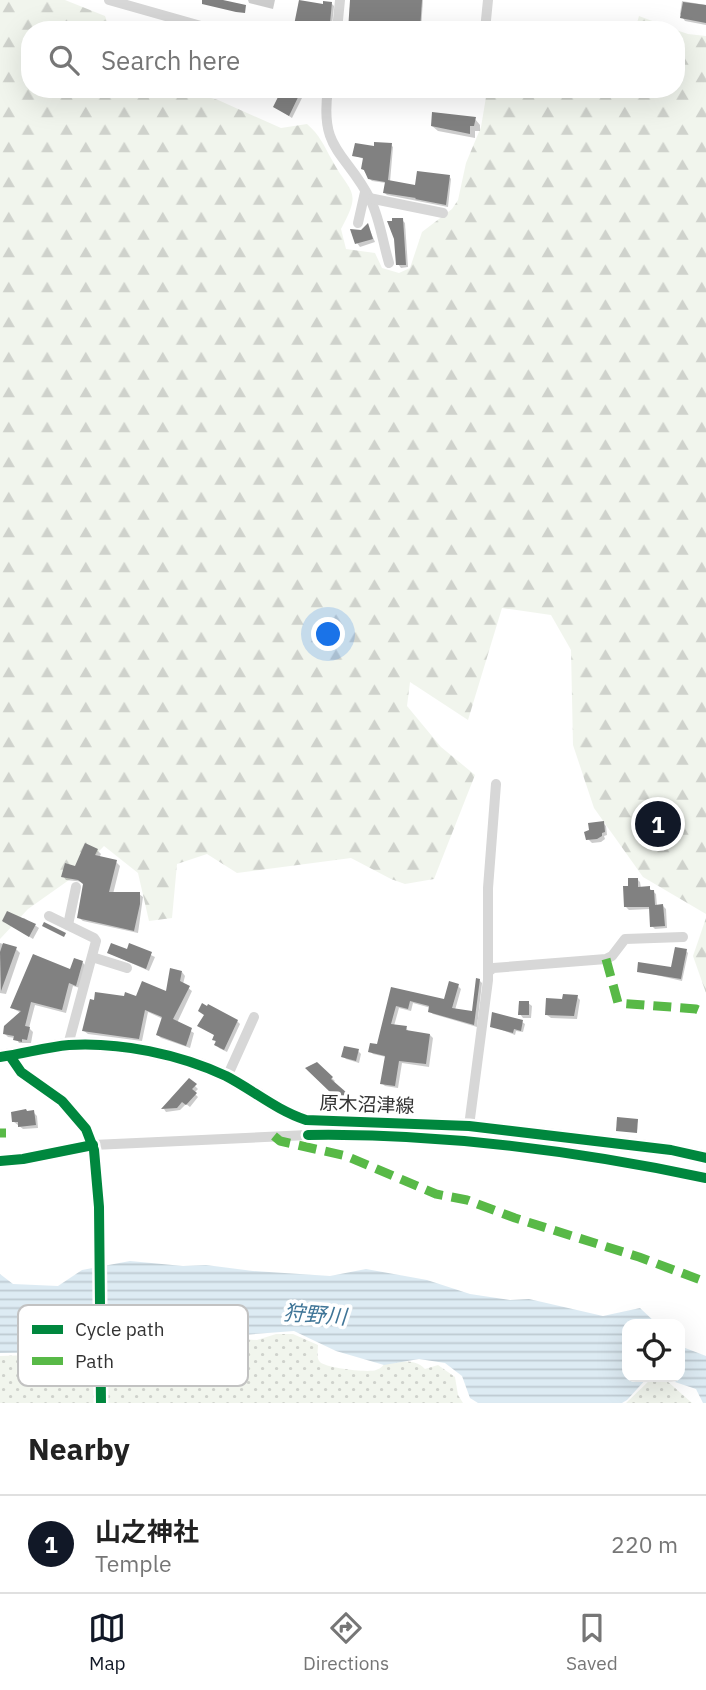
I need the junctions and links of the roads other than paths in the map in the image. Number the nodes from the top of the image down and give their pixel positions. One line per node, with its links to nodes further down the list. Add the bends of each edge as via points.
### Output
1 (109, 0): 4 (street)
2 (340, 0): 5 (street)
3 (488, 0): 6 (street)
4 (183, 21)
5 (338, 21)
6 (486, 21)
7 (327, 98): 8 (street, via 329,138)
8 (367, 195): 9 (street); 10 (street); 11 (street)
9 (443, 214)
10 (358, 223)
11 (389, 264)
12 (496, 785): 19 (street, via 488,888)
13 (76, 887): 15 (street)
14 (49, 916): 15 (street)
15 (68, 925): 17 (street, via 94,938)
16 (683, 937): 19 (street, via 625,939 606,959)
17 (92, 957): 18 (street); 21 (street)
18 (127, 968)
19 (488, 972): 24 (street)
20 (254, 1017): 23 (street)
21 (68, 1045): 22 (main road, 原木沼津線); 23 (main road, 原木沼津線, via 163,1055)
22 (5, 1056): 26 (street, via 62,1101 86,1129)
23 (227, 1077): 24 (main road, 原木沼津線, via 306,1119)
24 (469, 1126): 27 (main road, 原木沼津線)
25 (308, 1135): 26 (street)
26 (94, 1147): 28 (street)
27 (706, 1158)
28 (100, 1305)

